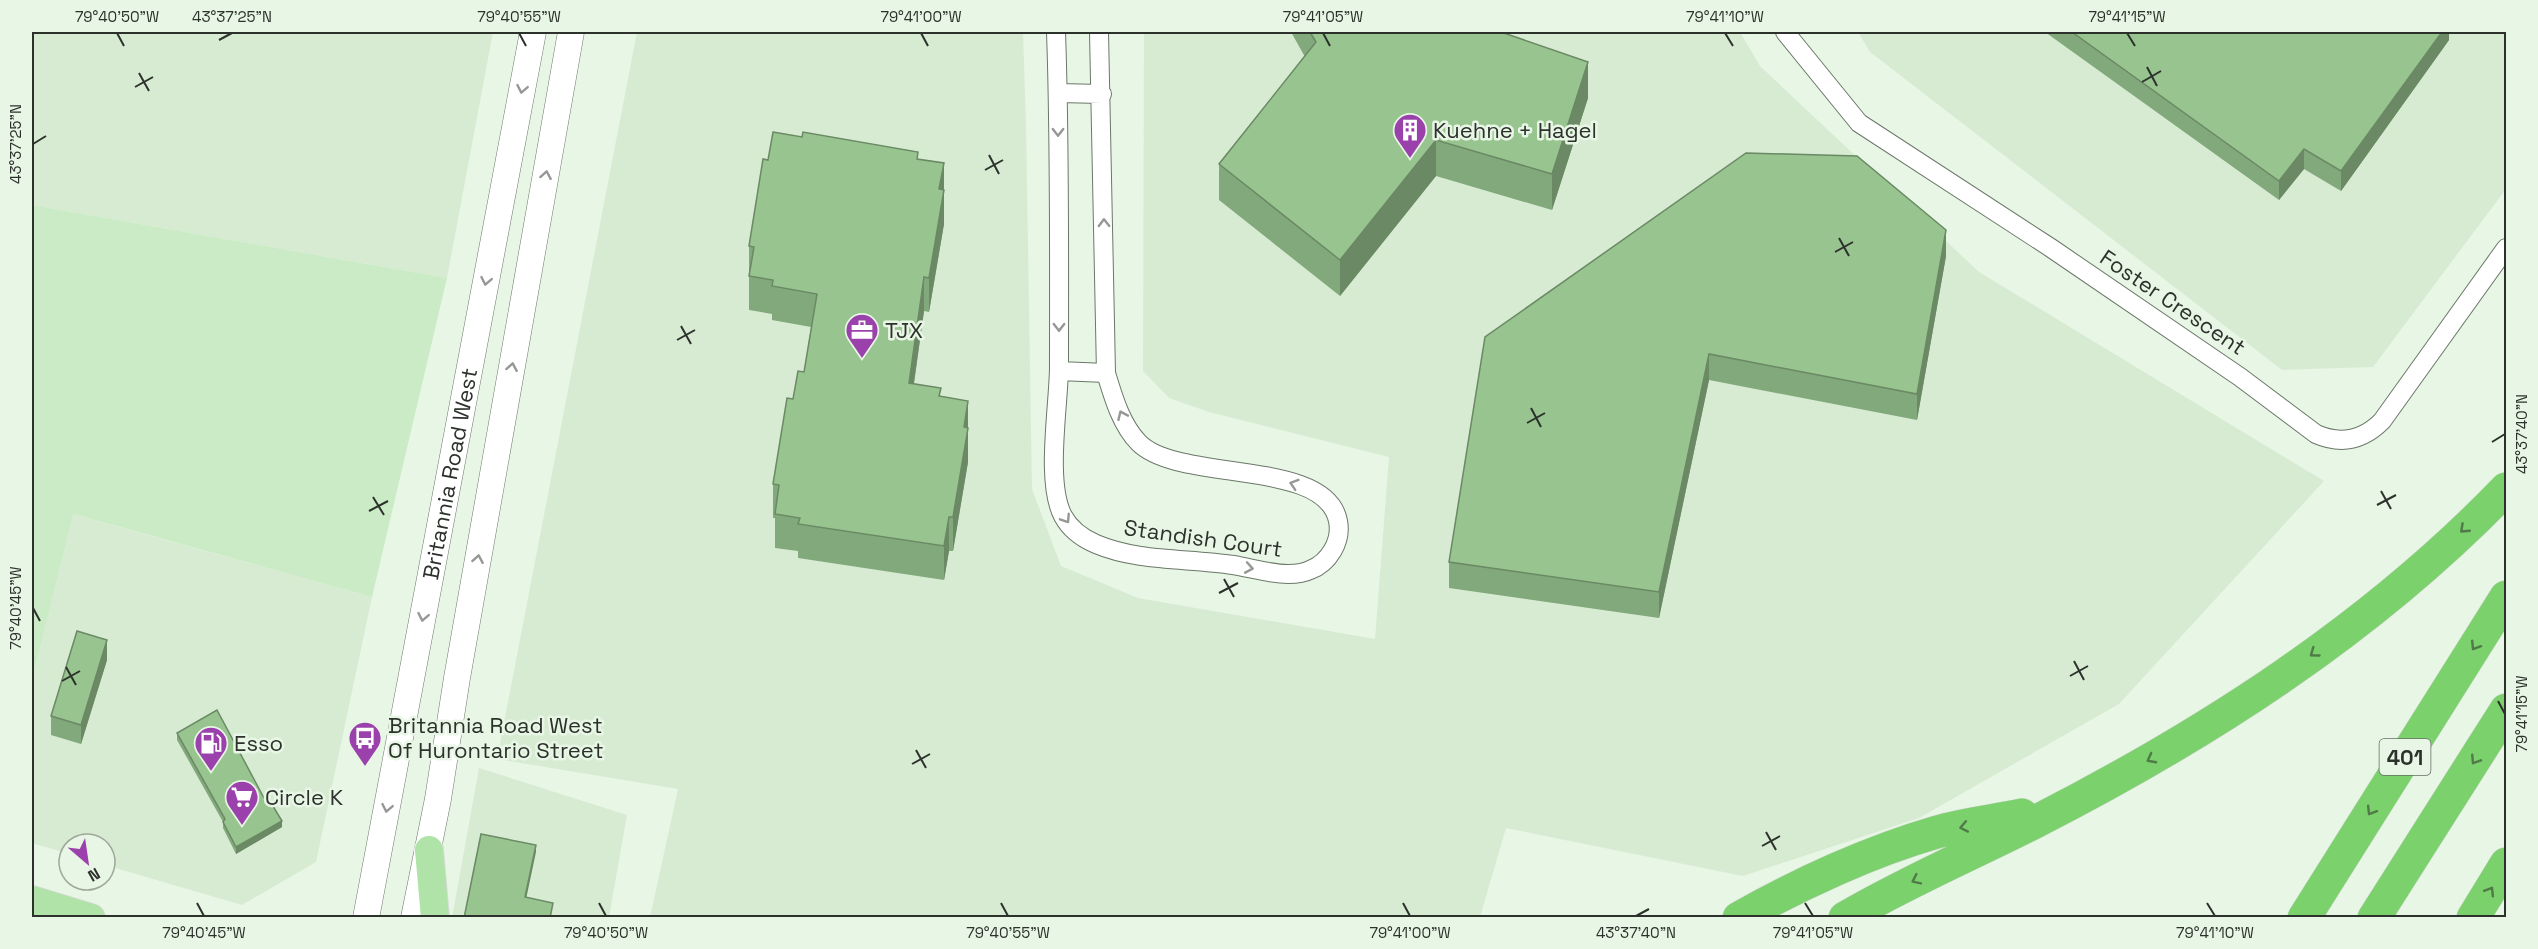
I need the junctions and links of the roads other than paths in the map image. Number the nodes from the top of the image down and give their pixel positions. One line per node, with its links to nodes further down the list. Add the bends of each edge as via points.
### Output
1 (533, 32): 19 (main road, Britannia Road West, one-way to 19)
2 (571, 32): 15 (main road, Britannia Road West, one-way to 2)
3 (1056, 32): 6 (street, Standish Court)
4 (1099, 32): 7 (street, Standish Court)
5 (1785, 32): 8 (street, Foster Crescent, via 1859,123 2051,248 2240,377 2316,435 2326,438 2356,438 2382,422)
6 (1058, 93): 7 (street); 9 (street, Standish Court, one-way to 9)
7 (1102, 94): 10 (street, Standish Court, one-way to 7)
8 (2506, 248)
9 (1059, 371): 10 (street); 10 (street, Standish Court, one-way to 10, via 1055,434 1057,498 1067,524 1082,537 1116,550 1287,574 1312,570 1331,554 1339,534 1338,519 1314,490 1267,476 1180,462 1151,452 1129,429)
10 (1106, 372)
11 (2506, 489): 14 (highway, one-way to 14, via 2364,617 2268,688 2187,740)
12 (2506, 597): 24 (highway, 401, one-way to 24)
13 (2506, 710): 25 (highway, 401, one-way to 25)
14 (2062, 807): 22 (highway, one-way to 22, via 1937,832 1849,865); 23 (highway, one-way to 23)
15 (429, 850): 20 (main road, Britannia Road West); 21 (main road)
16 (2506, 864): 26 (highway, one-way to 16)
17 (32, 900): 18 (main road)
18 (91, 918)
19 (366, 918)
20 (414, 918)
21 (435, 918)
22 (1739, 918)
23 (1845, 918)
24 (2304, 918)
25 (2374, 918)
26 (2473, 918)

